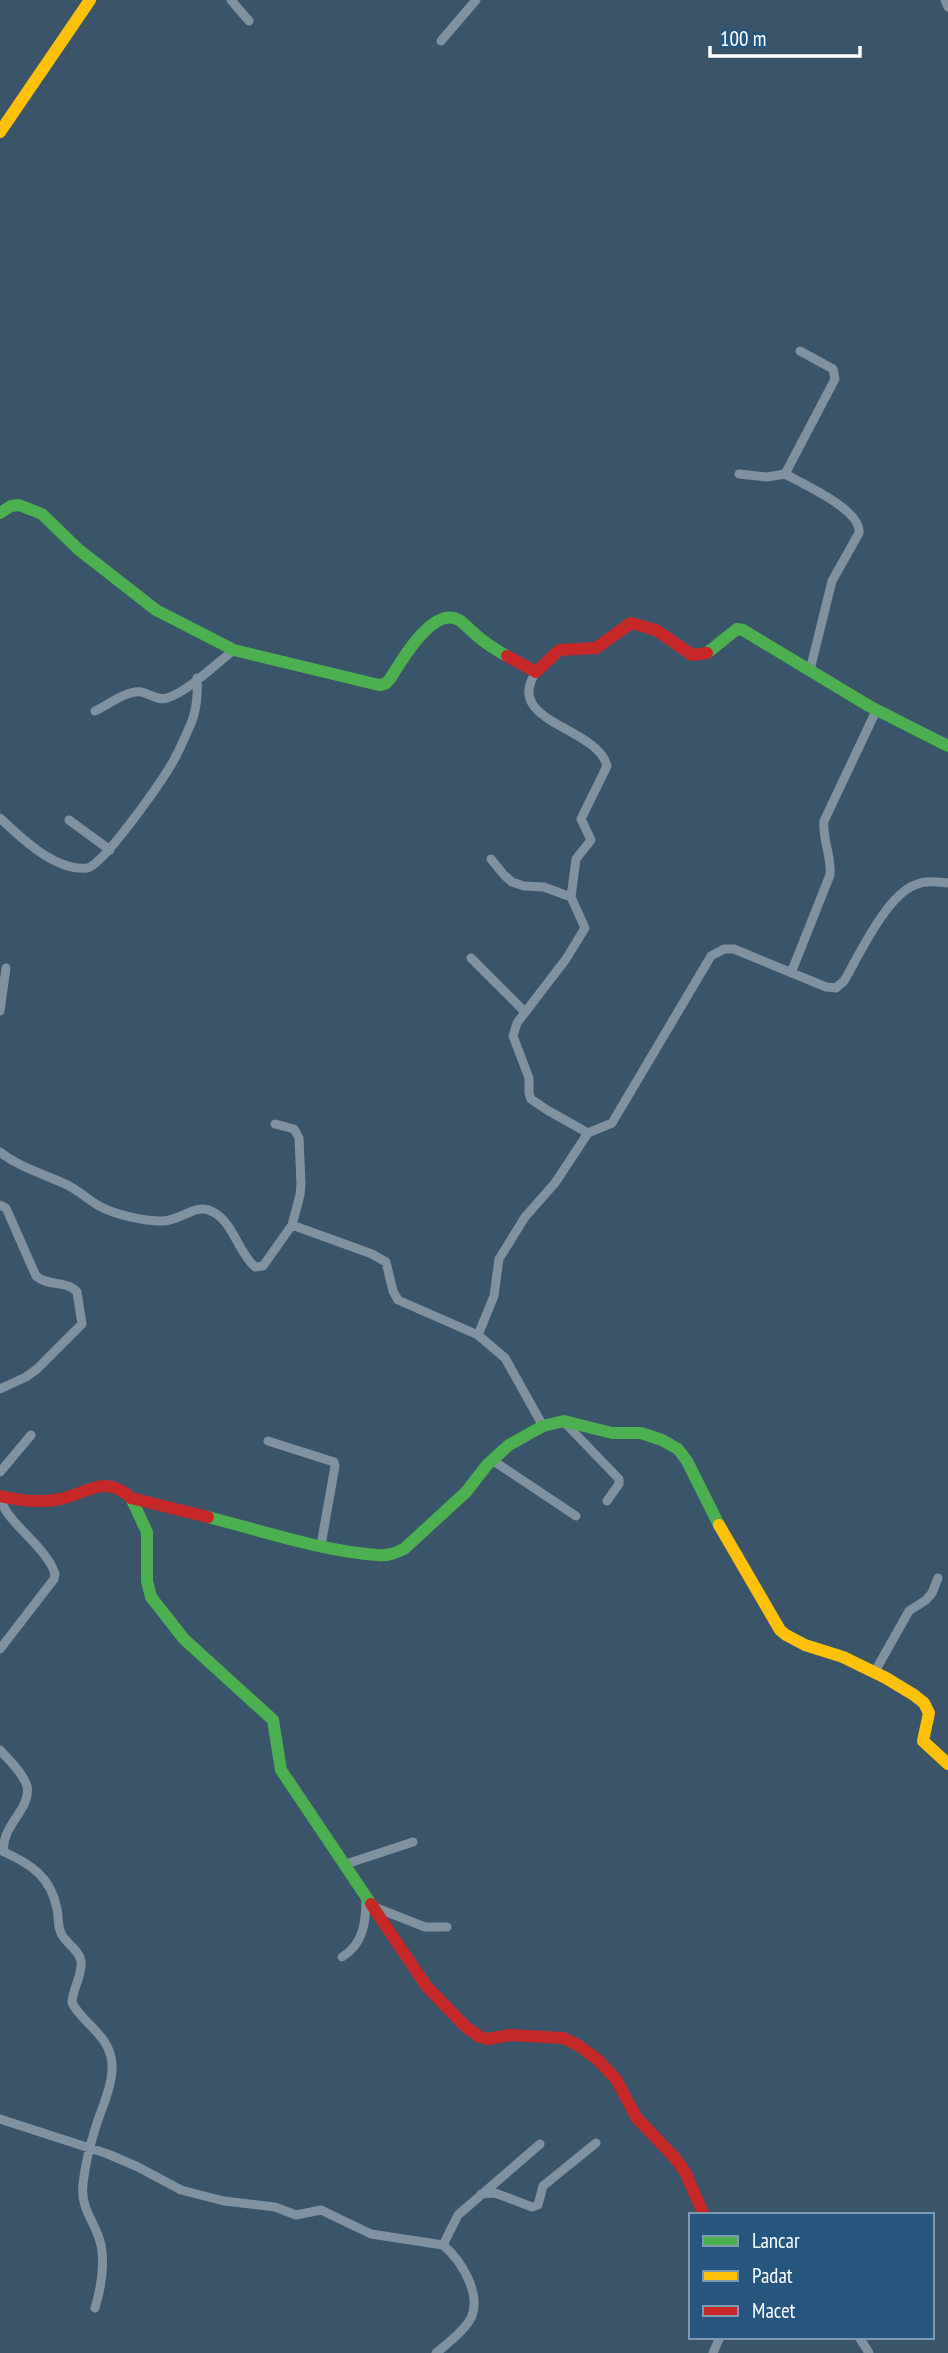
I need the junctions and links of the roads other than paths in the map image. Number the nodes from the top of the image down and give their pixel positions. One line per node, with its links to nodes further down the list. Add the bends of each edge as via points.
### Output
1 (90, 0): 8 (street)
2 (231, 0): 6 (street)
3 (476, 0): 7 (street)
4 (945, 0): 5 (street)
5 (948, 7)
6 (250, 21)
7 (441, 41)
8 (0, 132)
9 (800, 351): 11 (street, via 833,369 835,379)
10 (739, 474): 11 (street)
11 (785, 474): 14 (street, via 841,506 860,526 832,581)
12 (0, 513): 13 (street, via 19,505 42,514 78,550 156,610)
13 (234, 650): 15 (street, via 379,685 385,684 420,636 437,621 452,616 489,645); 16 (street)
14 (810, 670): 15 (street, via 743,630 732,632 709,655 700,657 653,628 635,623 596,649 559,650); 18 (street)
15 (536, 672): 25 (street, via 530,681 532,705 606,759 607,766 581,819 592,840 576,859)
16 (197, 678): 17 (street, via 168,698 130,693); 22 (street, via 193,718 174,760)
17 (95, 711)
18 (876, 711): 19 (street); 28 (street, via 824,821 830,875)
19 (948, 746)
20 (0, 818): 22 (street, via 45,856 76,867 95,866)
21 (69, 820): 22 (street)
22 (110, 850)
23 (491, 859): 25 (street, via 512,882)
24 (948, 883): 28 (street, via 914,885 901,895 836,988)
25 (571, 897): 30 (street, via 585,928)
26 (471, 958): 30 (street)
27 (6, 968): 29 (street)
28 (791, 972): 32 (street, via 734,949 711,956 612,1123)
29 (0, 1011)
30 (525, 1012): 32 (street, via 513,1035 529,1078 531,1098)
31 (275, 1124): 35 (street, via 294,1129 299,1138 300,1195)
32 (589, 1133): 36 (street, via 499,1259 495,1296)
33 (0, 1152): 35 (street, via 102,1208 145,1220 163,1222 208,1210 223,1220 255,1267 263,1266)
34 (0, 1205): 37 (street, via 6,1208 36,1276 68,1284 78,1292 82,1324 37,1369)
35 (292, 1225): 36 (street, via 386,1262 398,1300)
36 (478, 1335): 39 (street, via 509,1363)
37 (0, 1390)
38 (564, 1422): 39 (street); 46 (street, via 619,1479); 51 (street, via 612,1433 641,1433 678,1449 780,1630 797,1643)
39 (543, 1426): 42 (street)
40 (31, 1435): 43 (street)
41 (268, 1441): 48 (street, via 334,1462)
42 (492, 1460): 47 (street); 48 (street, via 466,1492 404,1549 379,1555)
43 (0, 1472)
44 (0, 1497): 45 (street, via 52,1500 107,1485); 50 (street, via 55,1574)
45 (131, 1498): 48 (street); 55 (street, via 147,1532 151,1597 184,1639 273,1720 281,1770)
46 (607, 1501)
47 (576, 1516)
48 (321, 1545)
49 (938, 1578): 51 (street, via 926,1600 909,1611)
50 (0, 1649)
51 (874, 1672): 53 (street, via 924,1701 930,1714 923,1741)
52 (0, 1750): 62 (street, via 26,1785 27,1794 7,1824 1,1847 36,1869 51,1891 58,1928 80,1958 72,2003 98,2031 112,2063)
53 (948, 1764)
54 (413, 1842): 55 (street)
55 (346, 1864): 56 (street)
56 (369, 1902): 57 (street, via 425,1927); 58 (street, via 358,1943); 64 (street, via 427,1987 480,2037 564,2038 598,2060 616,2079 636,2117 685,2172)
57 (447, 1927)
58 (342, 1957)
59 (0, 2119): 62 (street)
60 (596, 2143): 63 (street, via 543,2186 538,2206 495,2193)
61 (540, 2144): 63 (street)
62 (90, 2147): 65 (street, via 181,2190 296,2215 321,2210 371,2234); 66 (street, via 82,2187 85,2209 101,2245 102,2284)
63 (481, 2194): 65 (street, via 457,2215)
64 (703, 2213)
65 (443, 2245): 67 (street, via 460,2264 474,2305 457,2335)
66 (95, 2308)
67 (436, 2353)

